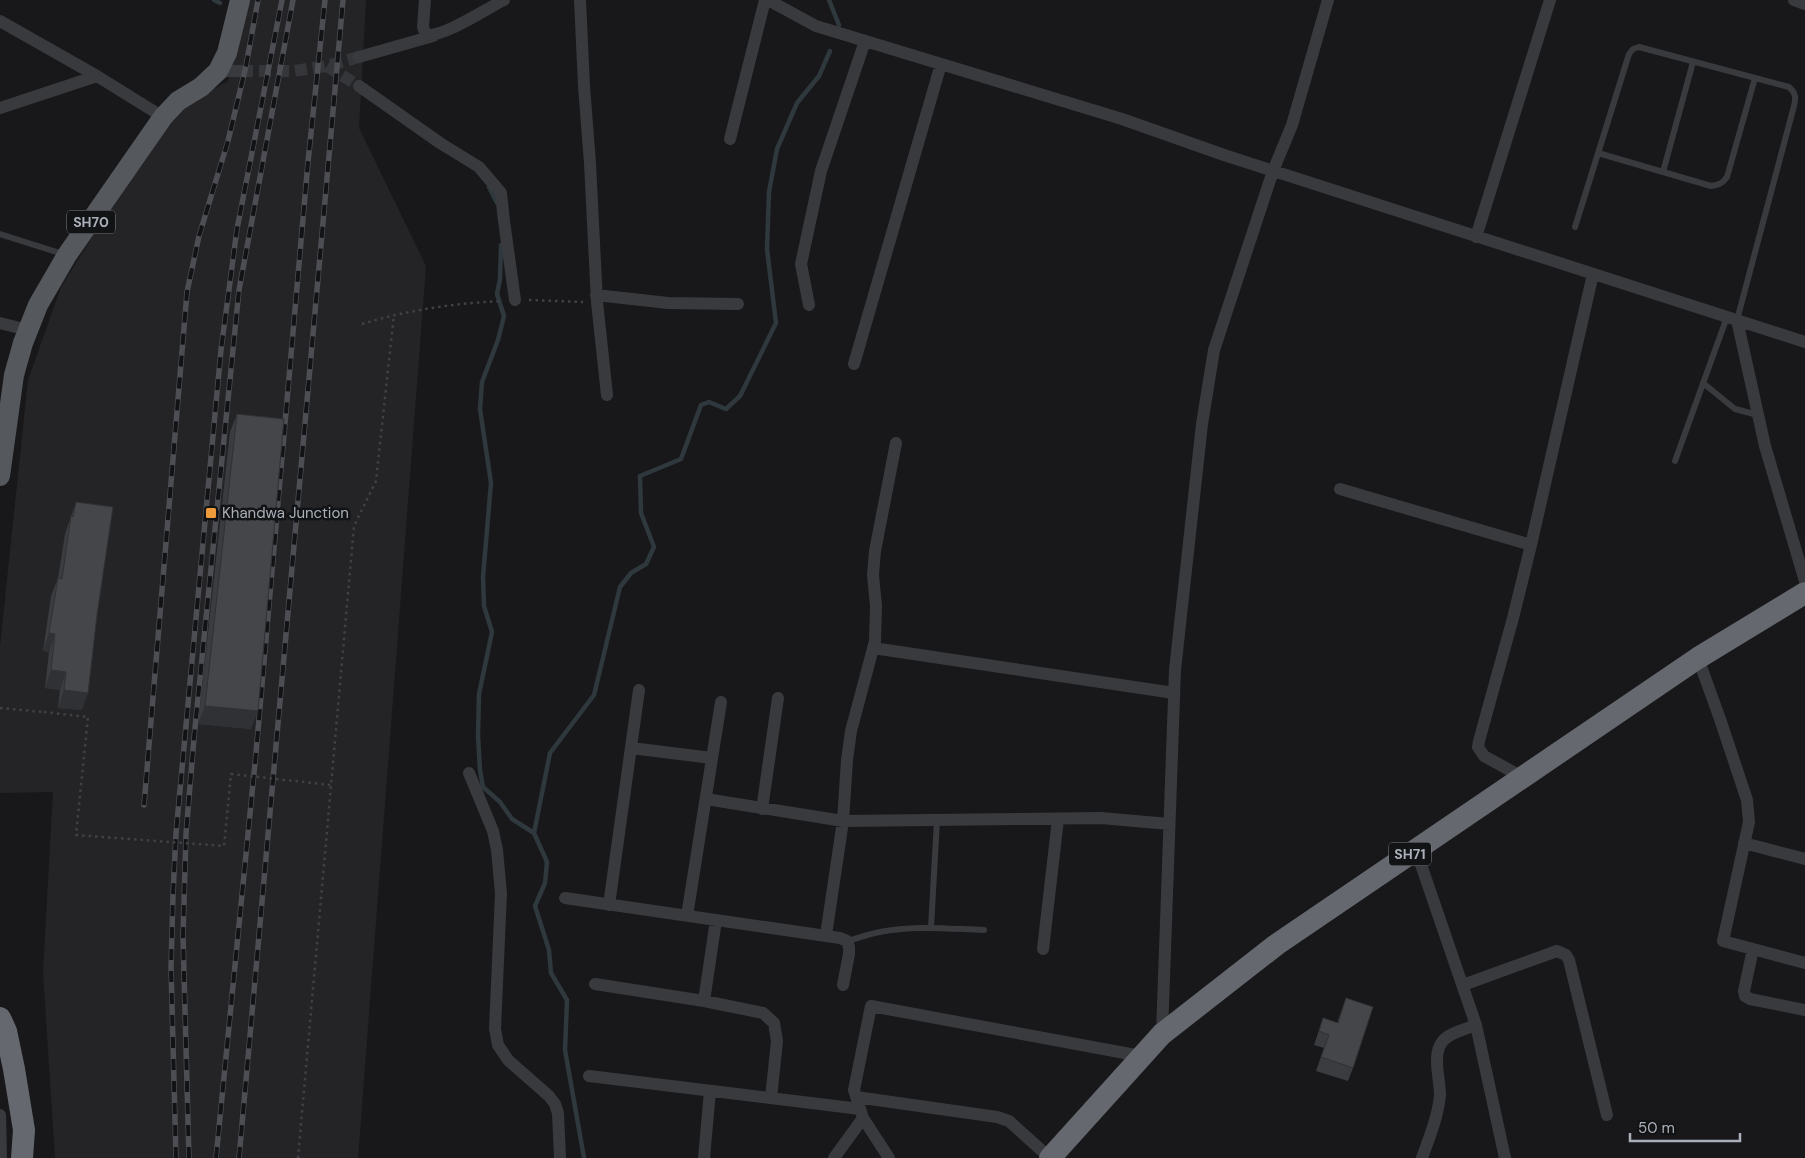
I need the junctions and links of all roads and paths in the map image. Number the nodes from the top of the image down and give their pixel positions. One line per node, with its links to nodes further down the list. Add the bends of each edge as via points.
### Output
1 (240, 0): 16 (main road, SH70, via 227,53)
2 (425, 0): 11 (street, via 423,27 426,35)
3 (504, 0): 11 (street)
4 (580, 0): 32 (street)
5 (766, 0): 12 (street, via 816,26); 23 (street)
6 (1328, 0): 25 (street, via 1292,124)
7 (1550, 0): 29 (street)
8 (1794, 0): 9 (street)
9 (1805, 4)
10 (0, 21): 18 (street)
11 (433, 36): 13 (street)
12 (866, 41): 15 (street); 35 (street, via 821,171 801,264)
13 (359, 57)
14 (1693, 62): 19 (lane); 24 (lane, via 1639,47 1633,49); 26 (lane)
15 (941, 64): 25 (street, via 1122,119); 42 (street)
16 (218, 71): 17 (street); 22 (main road, SH70, via 201,87 178,101)
17 (241, 71)
18 (97, 76): 21 (street); 22 (street)
19 (1755, 78): 26 (lane, via 1724,182 1711,186); 37 (lane, via 1789,88 1796,98)
20 (360, 86): 33 (street, via 480,167 501,193)
21 (0, 108)
22 (163, 117): 30 (main road, SH70)
23 (730, 139)
24 (1598, 153): 26 (lane); 27 (lane)
25 (1273, 171): 29 (street); 56 (street, via 1214,350 1197,462)
26 (1663, 172)
27 (1575, 227)
28 (0, 234): 30 (lane)
29 (1476, 237): 31 (street)
30 (67, 255): 40 (main road, SH70, via 38,305)
31 (1593, 274): 37 (street); 50 (street)
32 (597, 298): 33 (path); 34 (street); 44 (street)
33 (515, 300): 36 (path)
34 (738, 304)
35 (809, 304)
36 (394, 314): 39 (path); 64 (path, via 376,481 354,526)
37 (1732, 319): 41 (street); 43 (lane); 45 (street)
38 (0, 323): 40 (street)
39 (362, 324)
40 (28, 330): 48 (main road, SH70, via 14,375)
41 (1805, 342)
42 (854, 364)
43 (1703, 383): 45 (lane, via 1734,409); 47 (lane)
44 (607, 395)
45 (1758, 415): 51 (street)
46 (896, 443): 53 (street, via 875,551 876,629)
47 (1675, 460)
48 (0, 476)
49 (1340, 489): 50 (street)
50 (1531, 545): 63 (street, via 1478,747 1484,756)
51 (1805, 581)
52 (1805, 592): 54 (highway, SH71)
53 (873, 648): 56 (street); 69 (street, via 851,730)
54 (1698, 658): 63 (highway, SH71); 71 (street, via 1747,800 1749,822)
55 (639, 690): 60 (street)
56 (1174, 693): 70 (street)
57 (778, 698): 66 (street)
58 (721, 702): 61 (street)
59 (0, 708): 64 (path, bridge, via 88,717 76,835 224,846 231,774)
60 (630, 748): 61 (street); 75 (street)
61 (712, 758): 65 (street)
62 (468, 773): 103 (street, via 493,832 501,893 495,1029 498,1045 508,1060 555,1104)
63 (1524, 778): 72 (highway, SH71)
64 (331, 785): 102 (path)
65 (706, 799): 66 (street); 76 (street)
66 (762, 808): 69 (street)
67 (1058, 819): 68 (street); 70 (street, via 1101,818); 83 (street)
68 (937, 820): 69 (street); 78 (lane)
69 (843, 821): 80 (street)
70 (1169, 824): 92 (street)
71 (1744, 843): 73 (street); 82 (street, via 1723,941)
72 (1416, 850): 87 (street); 92 (highway, SH71, via 1276,945)
73 (1805, 859)
74 (566, 898): 75 (street)
75 (610, 905): 76 (street)
76 (687, 916): 77 (street)
77 (716, 920): 80 (street); 88 (street)
78 (931, 928): 79 (lane); 81 (lane, via 880,932)
79 (984, 930)
80 (826, 935): 81 (street)
81 (847, 941): 86 (street, via 849,954)
82 (1754, 949): 84 (street); 89 (street, via 1745,996)
83 (1043, 950)
84 (1805, 963)
85 (595, 984): 88 (street)
86 (843, 985)
87 (1463, 985): 91 (street); 99 (street, via 1557,951 1566,955)
88 (704, 1001): 96 (street, via 764,1013 774,1023 777,1041)
89 (1805, 1010)
90 (0, 1018): 101 (highway, via 6,1031 24,1130)
91 (1476, 1024): 108 (street, via 1440,1043 1438,1108); 109 (street)
92 (1162, 1034): 93 (highway, SH71)
93 (1141, 1056): 97 (street, via 871,1006 854,1090); 107 (highway, SH71)
94 (589, 1076): 95 (street)
95 (710, 1091): 96 (street); 104 (street)
96 (770, 1098): 97 (street)
97 (859, 1108): 105 (street); 106 (street); 107 (street, via 997,1117 1009,1121)
98 (0, 1115): 100 (street)
99 (1608, 1115)
100 (1, 1158)
101 (22, 1158)
102 (298, 1158)
103 (560, 1158)
104 (704, 1158)
105 (834, 1158)
106 (889, 1158)
107 (1050, 1158)
108 (1422, 1158)
109 (1505, 1158)

